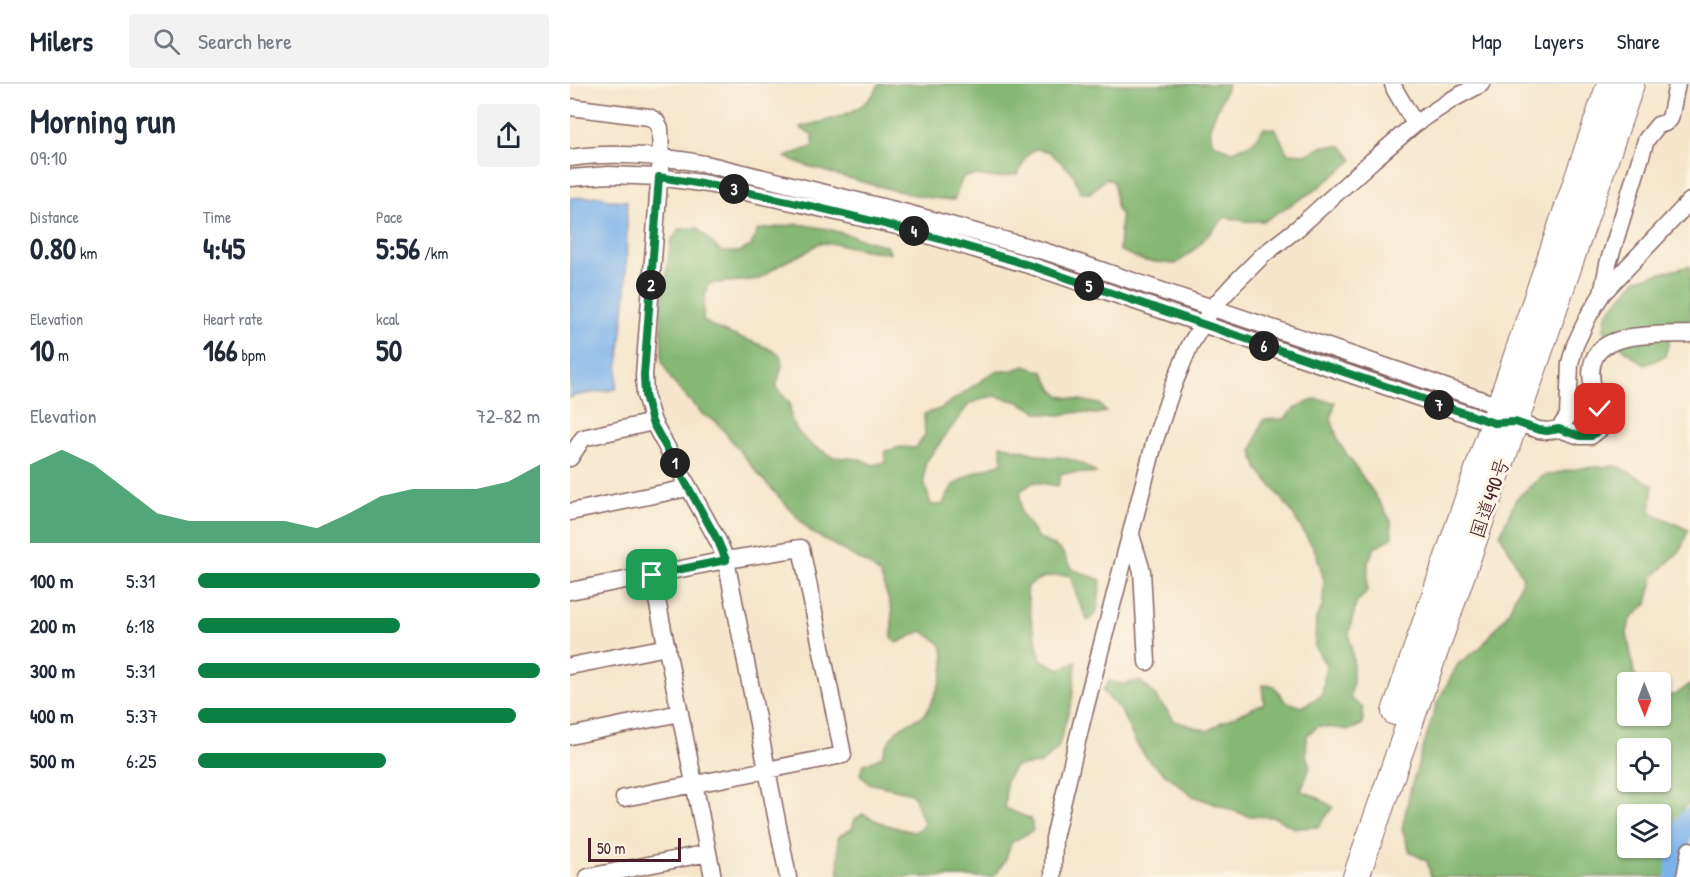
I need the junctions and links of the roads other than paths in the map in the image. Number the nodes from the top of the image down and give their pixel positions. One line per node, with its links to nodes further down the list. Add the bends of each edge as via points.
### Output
1 (1394, 84): 7 (street)
2 (1481, 84): 7 (street)
3 (1610, 84): 17 (highway, 国道490号)
4 (1631, 84): 17 (highway, 国道490号)
5 (1677, 84): 13 (street, via 1670,119 1658,125 1646,140)
6 (570, 107): 8 (street, via 649,117 660,128)
7 (1415, 124): 14 (street, via 1263,255)
8 (661, 157): 9 (street, via 634,154); 10 (street); 14 (street, via 710,165 917,215 1047,252)
9 (570, 158)
10 (659, 177): 11 (street); 15 (street, via 708,184 897,226 1035,267); 18 (street, via 644,375)
11 (570, 178)
12 (1690, 201): 13 (street)
13 (1602, 294): 19 (street, via 1575,345 1570,363 1568,416)
14 (1214, 307): 15 (street); 17 (street)
15 (1202, 325): 17 (street); 23 (street, via 1177,376 1155,440)
16 (1690, 334): 19 (street, via 1627,338 1605,345 1595,357 1591,374 1602,420 1600,429 1591,436 1580,436)
17 (1503, 417): 19 (street, via 1539,430); 41 (highway, 国道490号); 42 (highway, 国道490号)
18 (652, 422): 20 (street, via 583,438); 21 (street)
19 (1559, 429)
20 (570, 458)
21 (688, 488): 22 (street); 24 (street)
22 (570, 513)
23 (1131, 534): 28 (street, via 1142,572); 40 (street, via 1061,807 1054,838)
24 (726, 560): 25 (street); 32 (street); 32 (street, via 801,548 843,755)
25 (652, 575): 26 (street); 27 (street)
26 (570, 591)
27 (667, 647): 29 (street); 30 (street)
28 (1147, 662)
29 (570, 666)
30 (680, 713): 31 (street); 33 (street)
31 (570, 736)
32 (768, 771): 33 (street); 39 (street)
33 (694, 784): 34 (street); 36 (street)
34 (624, 798)
35 (1690, 850): 43 (street)
36 (708, 853): 37 (street); 38 (street)
37 (588, 877)
38 (713, 877)
39 (788, 877)
40 (1053, 877)
41 (1338, 877)
42 (1356, 877)
43 (1685, 877)

